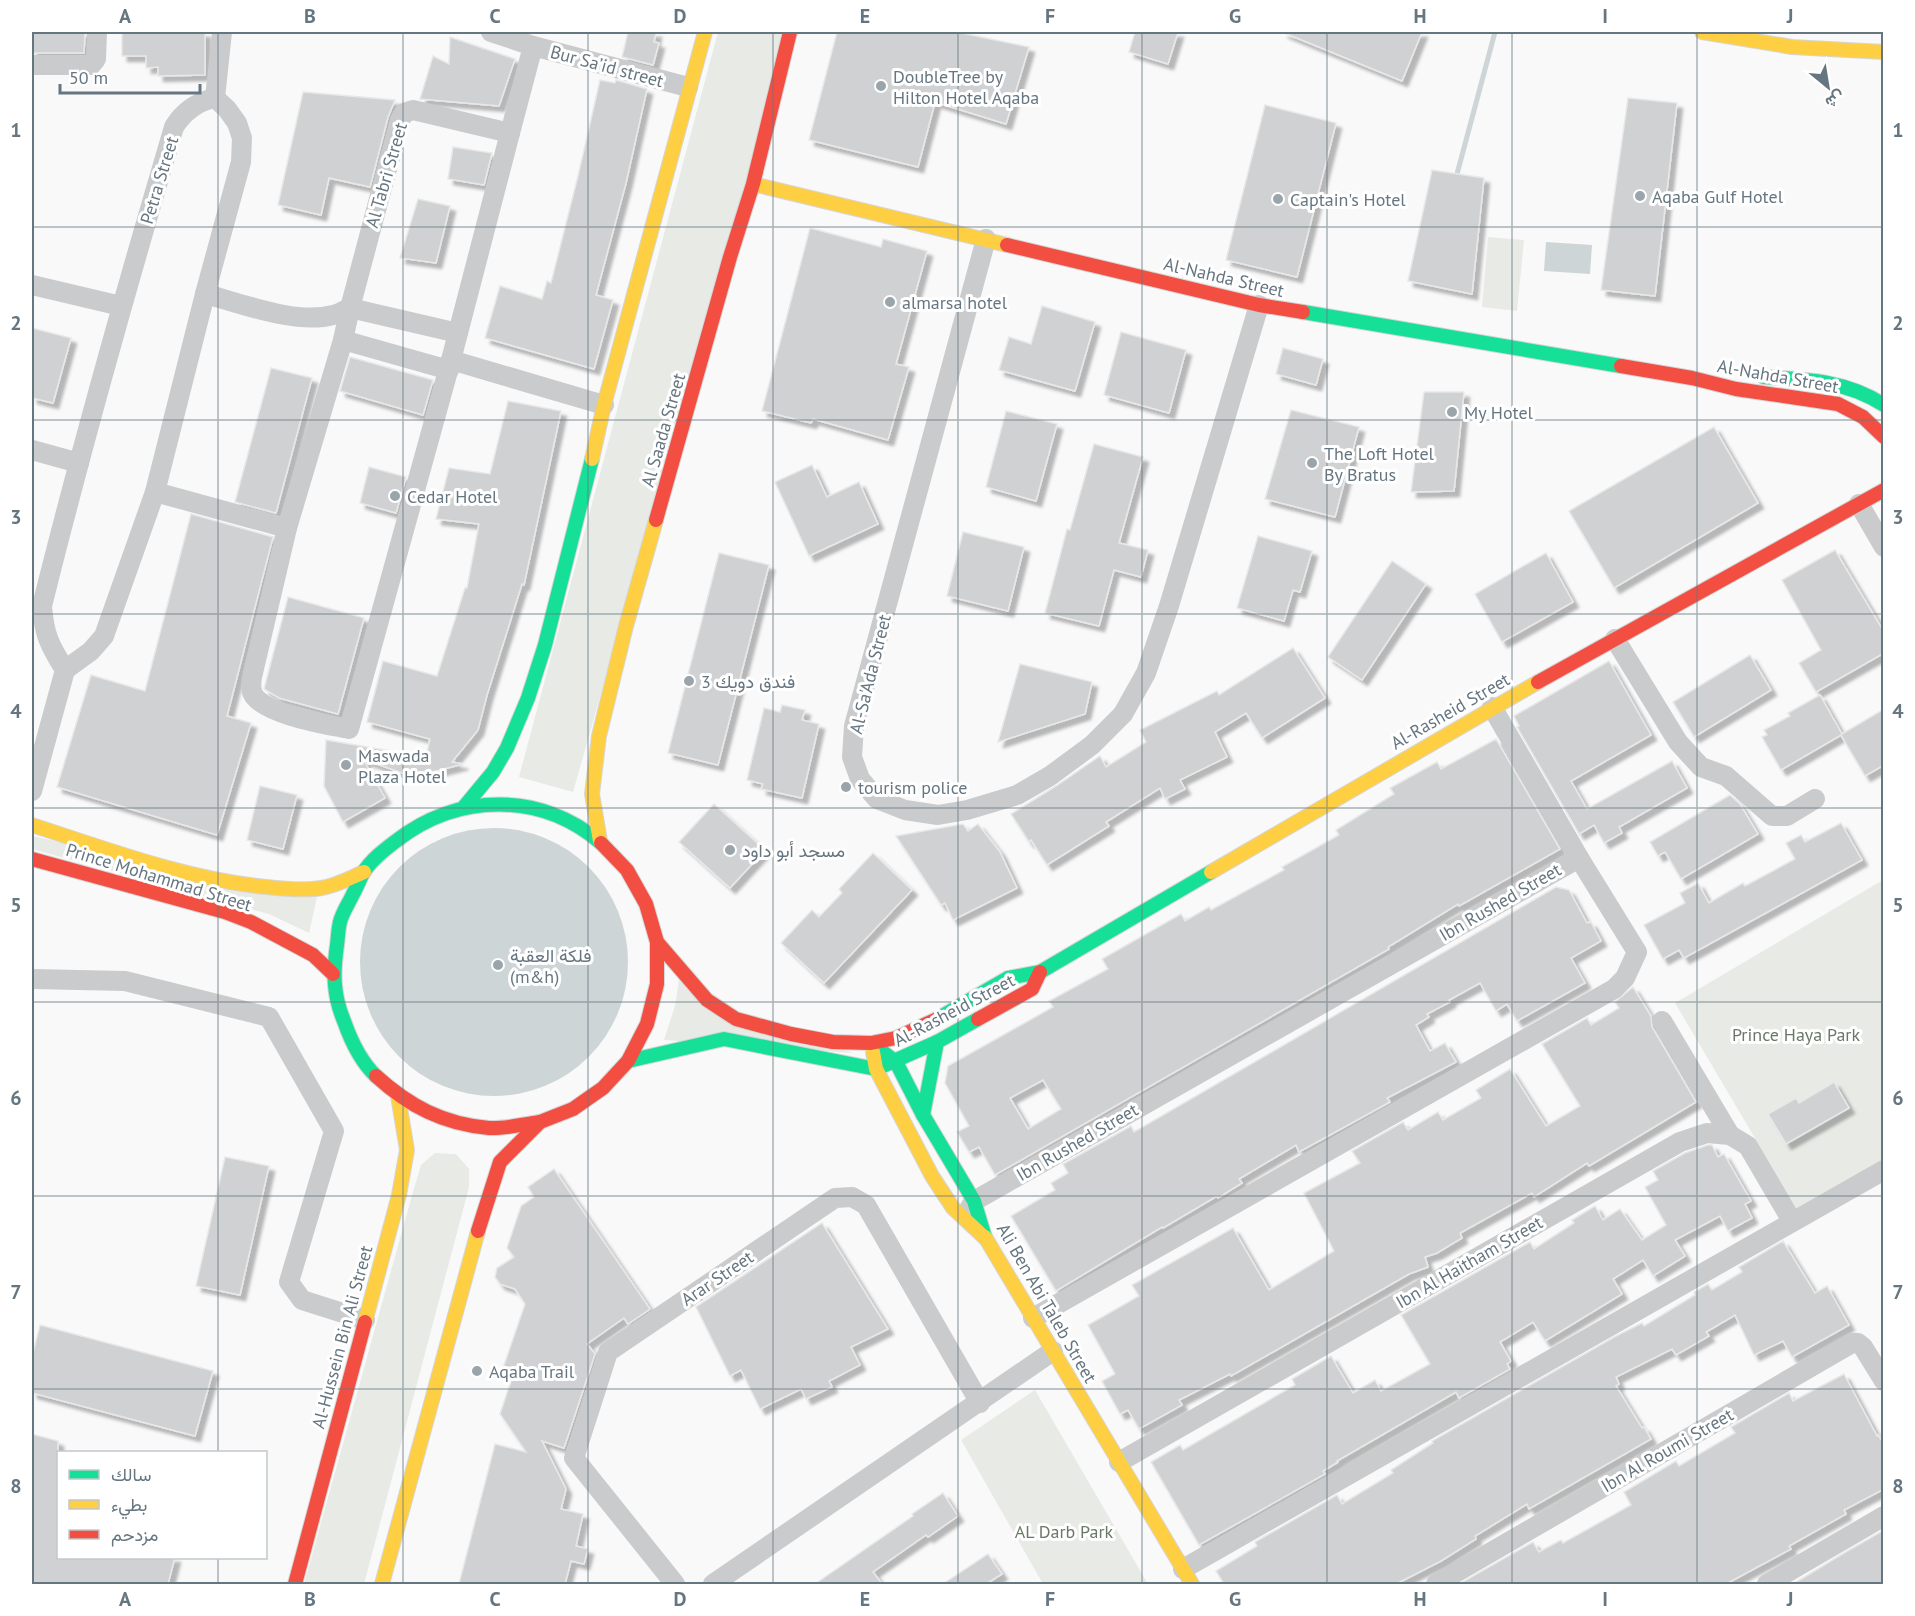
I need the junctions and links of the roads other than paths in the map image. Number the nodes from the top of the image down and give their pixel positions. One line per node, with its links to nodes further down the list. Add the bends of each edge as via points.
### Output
1 (98, 32): 9 (street, via 96,59 91,65)
2 (222, 32): 11 (street)
3 (491, 32): 7 (street, Bur Sa’id street)
4 (705, 32): 10 (main road)
5 (790, 32): 13 (main road, Al Saada Street)
6 (1702, 32): 8 (main road, via 1798,49)
7 (532, 46): 10 (street, Bur Sa’id street); 12 (street)
8 (1884, 52)
9 (32, 66)
10 (688, 87): 25 (main road)
11 (215, 98): 16 (street, via 237,123 242,138 241,162); 18 (street, Petra Street, via 190,109 174,127)
12 (510, 133): 19 (street, Al Tabri Street, via 412,110 404,113); 20 (street)
13 (753, 184): 14 (main road, Al-Nahda Street); 41 (main road, Al Saada Street, via 626,626 599,735 592,794)
14 (986, 239): 17 (main road, Al-Nahda Street); 17 (street, Al-Sa'Ada Street, via 854,726 852,757 860,779 877,799 905,810 938,815 1017,795 1092,745 1123,714 1146,673 1169,606)
15 (32, 285): 18 (street)
16 (205, 294): 19 (street, via 301,317 332,315); 30 (street)
17 (1259, 305): 23 (main road, Al-Nahda Street)
18 (121, 306): 28 (street, Petra Street)
19 (350, 308): 20 (street); 21 (street, Al Tabri Street)
20 (458, 333): 22 (street)
21 (344, 340): 22 (street); 32 (street, Al Tabri Street)
22 (450, 365): 25 (street); 32 (street, Al Tabri Street, via 349,729 270,708 251,688)
23 (1692, 378): 24 (main road, Al-Nahda Street, via 1746,376 1831,383); 26 (main road, Al-Nahda Street, via 1736,389 1838,404 1863,416)
24 (1880, 400)
25 (604, 405): 39 (main road, via 550,628 520,716 492,774)
26 (1884, 437)
27 (32, 450): 28 (street)
28 (79, 463): 35 (street, Petra Street, via 42,606 44,631)
29 (1884, 490): 31 (main road, Al-Rasheid Street)
30 (155, 492): 32 (street); 35 (street, via 104,636)
31 (1859, 504): 33 (street); 34 (main road, Al-Rasheid Street)
32 (287, 528)
33 (1884, 547)
34 (1615, 639): 36 (main road, Al-Rasheid Street); 38 (street, via 1678,742 1701,767 1726,776 1772,816 1787,816)
35 (65, 670): 37 (street)
36 (1492, 707): 42 (street); 46 (main road, Al-Rasheid Street)
37 (32, 791)
38 (1815, 799)
39 (464, 807): 41 (main road, via 522,806 550,813); 44 (main road, via 417,825 379,854)
40 (32, 825): 44 (main road, Prince Mohammad Street, via 201,877 264,887 318,889)
41 (600, 841): 45 (main road, via 637,887)
42 (1579, 858): 60 (street, Ibn Rushed Street); 64 (street, Ibn Rushed Street, via 1637,952 1625,978 1614,988)
43 (32, 859): 47 (main road, Prince Mohammad Street, via 225,912 313,955)
44 (364, 872): 47 (main road, via 340,921)
45 (657, 942): 51 (main road, Al-Rasheid Street, via 707,1000 736,1019 821,1040); 52 (main road, via 657,984 647,1024)
46 (1040, 972): 50 (main road, Al-Rasheid Street, via 1032,989); 51 (main road, Al-Rasheid Street, via 1008,978 934,1021 896,1038)
47 (333, 974): 55 (main road, via 339,1009 352,1042 372,1072)
48 (32, 979): 65 (street, via 126,981 269,1017 334,1131 289,1282 302,1300)
49 (1662, 1021): 58 (street)
50 (937, 1042): 53 (main road, Al-Rasheid Street); 56 (main road)
51 (872, 1043): 53 (main road, Ali Ben Abi Taleb Street); 54 (main road, Al-Rasheid Street)
52 (628, 1061): 54 (main road, via 724,1039); 57 (main road, via 603,1088 573,1109)
53 (896, 1062): 54 (main road, Al-Rasheid Street); 56 (main road, Ali Ben Abi Taleb Street)
54 (876, 1069): 61 (main road, via 932,1176)
55 (398, 1096): 57 (main road, via 442,1119 461,1123 490,1128); 65 (main road, Al-Hussein Bin Ali Street, via 407,1150 399,1195)
56 (923, 1115): 60 (main road, Ali Ben Abi Taleb Street)
57 (540, 1122): 73 (main road, via 500,1161)
58 (1730, 1135): 62 (street, via 1748,1146); 69 (street, Ibn Al Haitham Street, via 1707,1133 1680,1142)
59 (1884, 1170): 62 (street)
60 (974, 1201): 61 (street); 63 (main road, Ali Ben Abi Taleb Street)
61 (964, 1219): 63 (main road)
62 (1792, 1221): 71 (street)
63 (986, 1239): 64 (main road, Ali Ben Abi Taleb Street)
64 (1033, 1318): 66 (main road, Ali Ben Abi Taleb Street)
65 (365, 1320): 72 (main road, Al-Hussein Bin Ali Street)
66 (1053, 1351): 68 (street); 69 (main road, Ali Ben Abi Taleb Street)
67 (1884, 1381): 76 (street, Ibn Al Roumi Street, via 1863,1347 1852,1343)
68 (980, 1402): 74 (street, Arar Street, via 866,1205 852,1197 835,1198 608,1352 574,1458); 75 (street)
69 (1119, 1462): 71 (main road, Ali Ben Abi Taleb Street)
70 (1884, 1516): 77 (street)
71 (1188, 1577)
72 (295, 1584)
73 (382, 1584)
74 (675, 1584)
75 (713, 1584)
76 (1436, 1584)
77 (1767, 1584)

